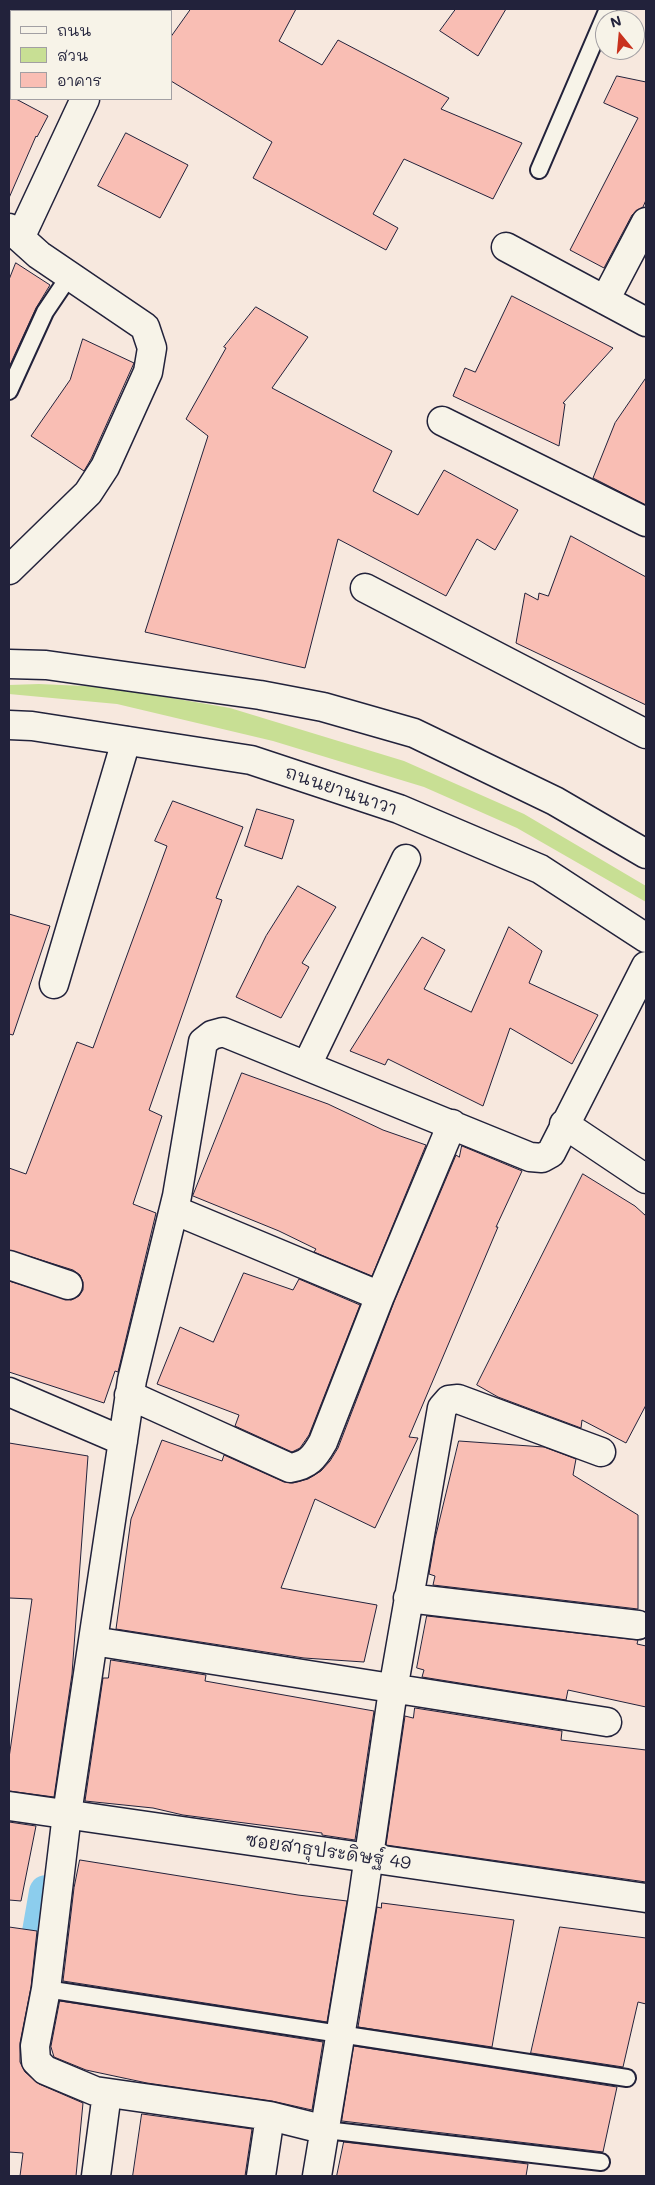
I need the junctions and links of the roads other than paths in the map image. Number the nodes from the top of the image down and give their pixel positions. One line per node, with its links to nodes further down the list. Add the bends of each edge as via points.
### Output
1 (608, 9): 3 (lane)
2 (84, 100): 5 (street)
3 (539, 170)
4 (646, 222): 8 (street)
5 (14, 233): 7 (street, via 39,255)
6 (506, 247): 8 (street)
7 (70, 275): 10 (lane, via 45,312); 13 (street, via 145,327 152,348 148,372 105,467 88,493)
8 (606, 300): 9 (street)
9 (646, 322)
10 (9, 391)
11 (442, 422): 12 (street)
12 (646, 522)
13 (9, 570)
14 (365, 588): 17 (street)
15 (9, 664): 19 (street, via 46,665 260,695 323,706 414,733 555,801)
16 (9, 725): 18 (street, ถนนยานนาวา)
17 (646, 734)
18 (126, 740): 21 (street, ถนนยานนาวา, via 251,760 399,809 540,869); 23 (street)
19 (646, 854)
20 (406, 859): 24 (street)
21 (646, 938)
22 (646, 966): 26 (street)
23 (54, 984)
24 (308, 1065): 25 (street); 28 (street, via 223,1032 204,1042)
25 (452, 1124): 26 (street, via 530,1157 542,1158 551,1153); 31 (street)
26 (564, 1124): 27 (street)
27 (646, 1179)
28 (174, 1210): 31 (street); 33 (street)
29 (9, 1265): 30 (street)
30 (68, 1285)
31 (380, 1296): 33 (street, via 324,1442 314,1458 304,1466 290,1468)
32 (9, 1392): 34 (street)
33 (129, 1395): 34 (street)
34 (123, 1441): 38 (street)
35 (601, 1452): 36 (street, via 458,1399 449,1400 442,1408)
36 (408, 1598): 37 (street); 39 (street)
37 (638, 1625)
38 (93, 1641): 39 (street); 42 (street)
39 (393, 1690): 40 (street); 43 (street)
40 (607, 1722)
41 (9, 1806): 42 (street, ซอยสาธุประดิษฐ์ 49)
42 (67, 1814): 43 (street, ซอยสาธุประดิษฐ์ 49); 45 (street)
43 (368, 1858): 44 (street, ซอยสาธุประดิษฐ์ 49); 46 (street)
44 (646, 1898)
45 (46, 1989): 46 (lane); 48 (street, via 35,2046 36,2061 45,2070)
46 (341, 2036): 47 (lane); 50 (street)
47 (627, 2078)
48 (107, 2093): 49 (street); 52 (street)
49 (270, 2116): 50 (street); 53 (street)
50 (326, 2130): 51 (lane); 54 (street)
51 (600, 2162)
52 (96, 2176)
53 (261, 2176)
54 (318, 2176)

